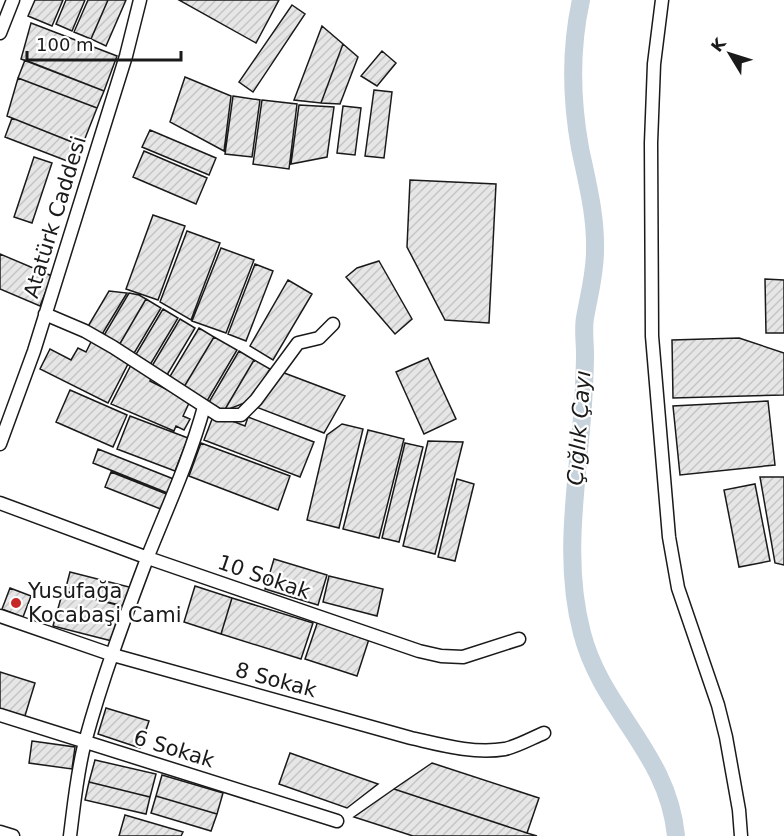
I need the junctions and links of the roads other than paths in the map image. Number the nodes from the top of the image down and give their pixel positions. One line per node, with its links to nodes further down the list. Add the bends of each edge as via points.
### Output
1 (13, 0): 4 (street)
2 (140, 0): 5 (street, Atatürk Caddesi)
3 (662, 0): 21 (street, via 654,64 651,143 652,336 669,537 678,588 726,737)
4 (0, 33)
5 (45, 314): 7 (street, via 113,347); 8 (street, Atatürk Caddesi)
6 (333, 324): 7 (street, via 319,339 298,343 241,415 218,414)
7 (204, 407): 10 (street, via 195,440)
8 (0, 444)
9 (0, 503): 10 (street, 10 Sokak)
10 (148, 558): 12 (street, 10 Sokak, via 430,654 463,657); 13 (street)
11 (0, 616): 13 (street, 8 Sokak)
12 (519, 639)
13 (113, 655): 15 (street, 8 Sokak, via 449,747 506,748); 16 (street)
14 (0, 715): 16 (street, 6 Sokak)
15 (544, 733)
16 (85, 742): 17 (street, 6 Sokak); 20 (street)
17 (337, 821)
18 (0, 832): 19 (street)
19 (13, 836)
20 (70, 836)
21 (741, 836)

